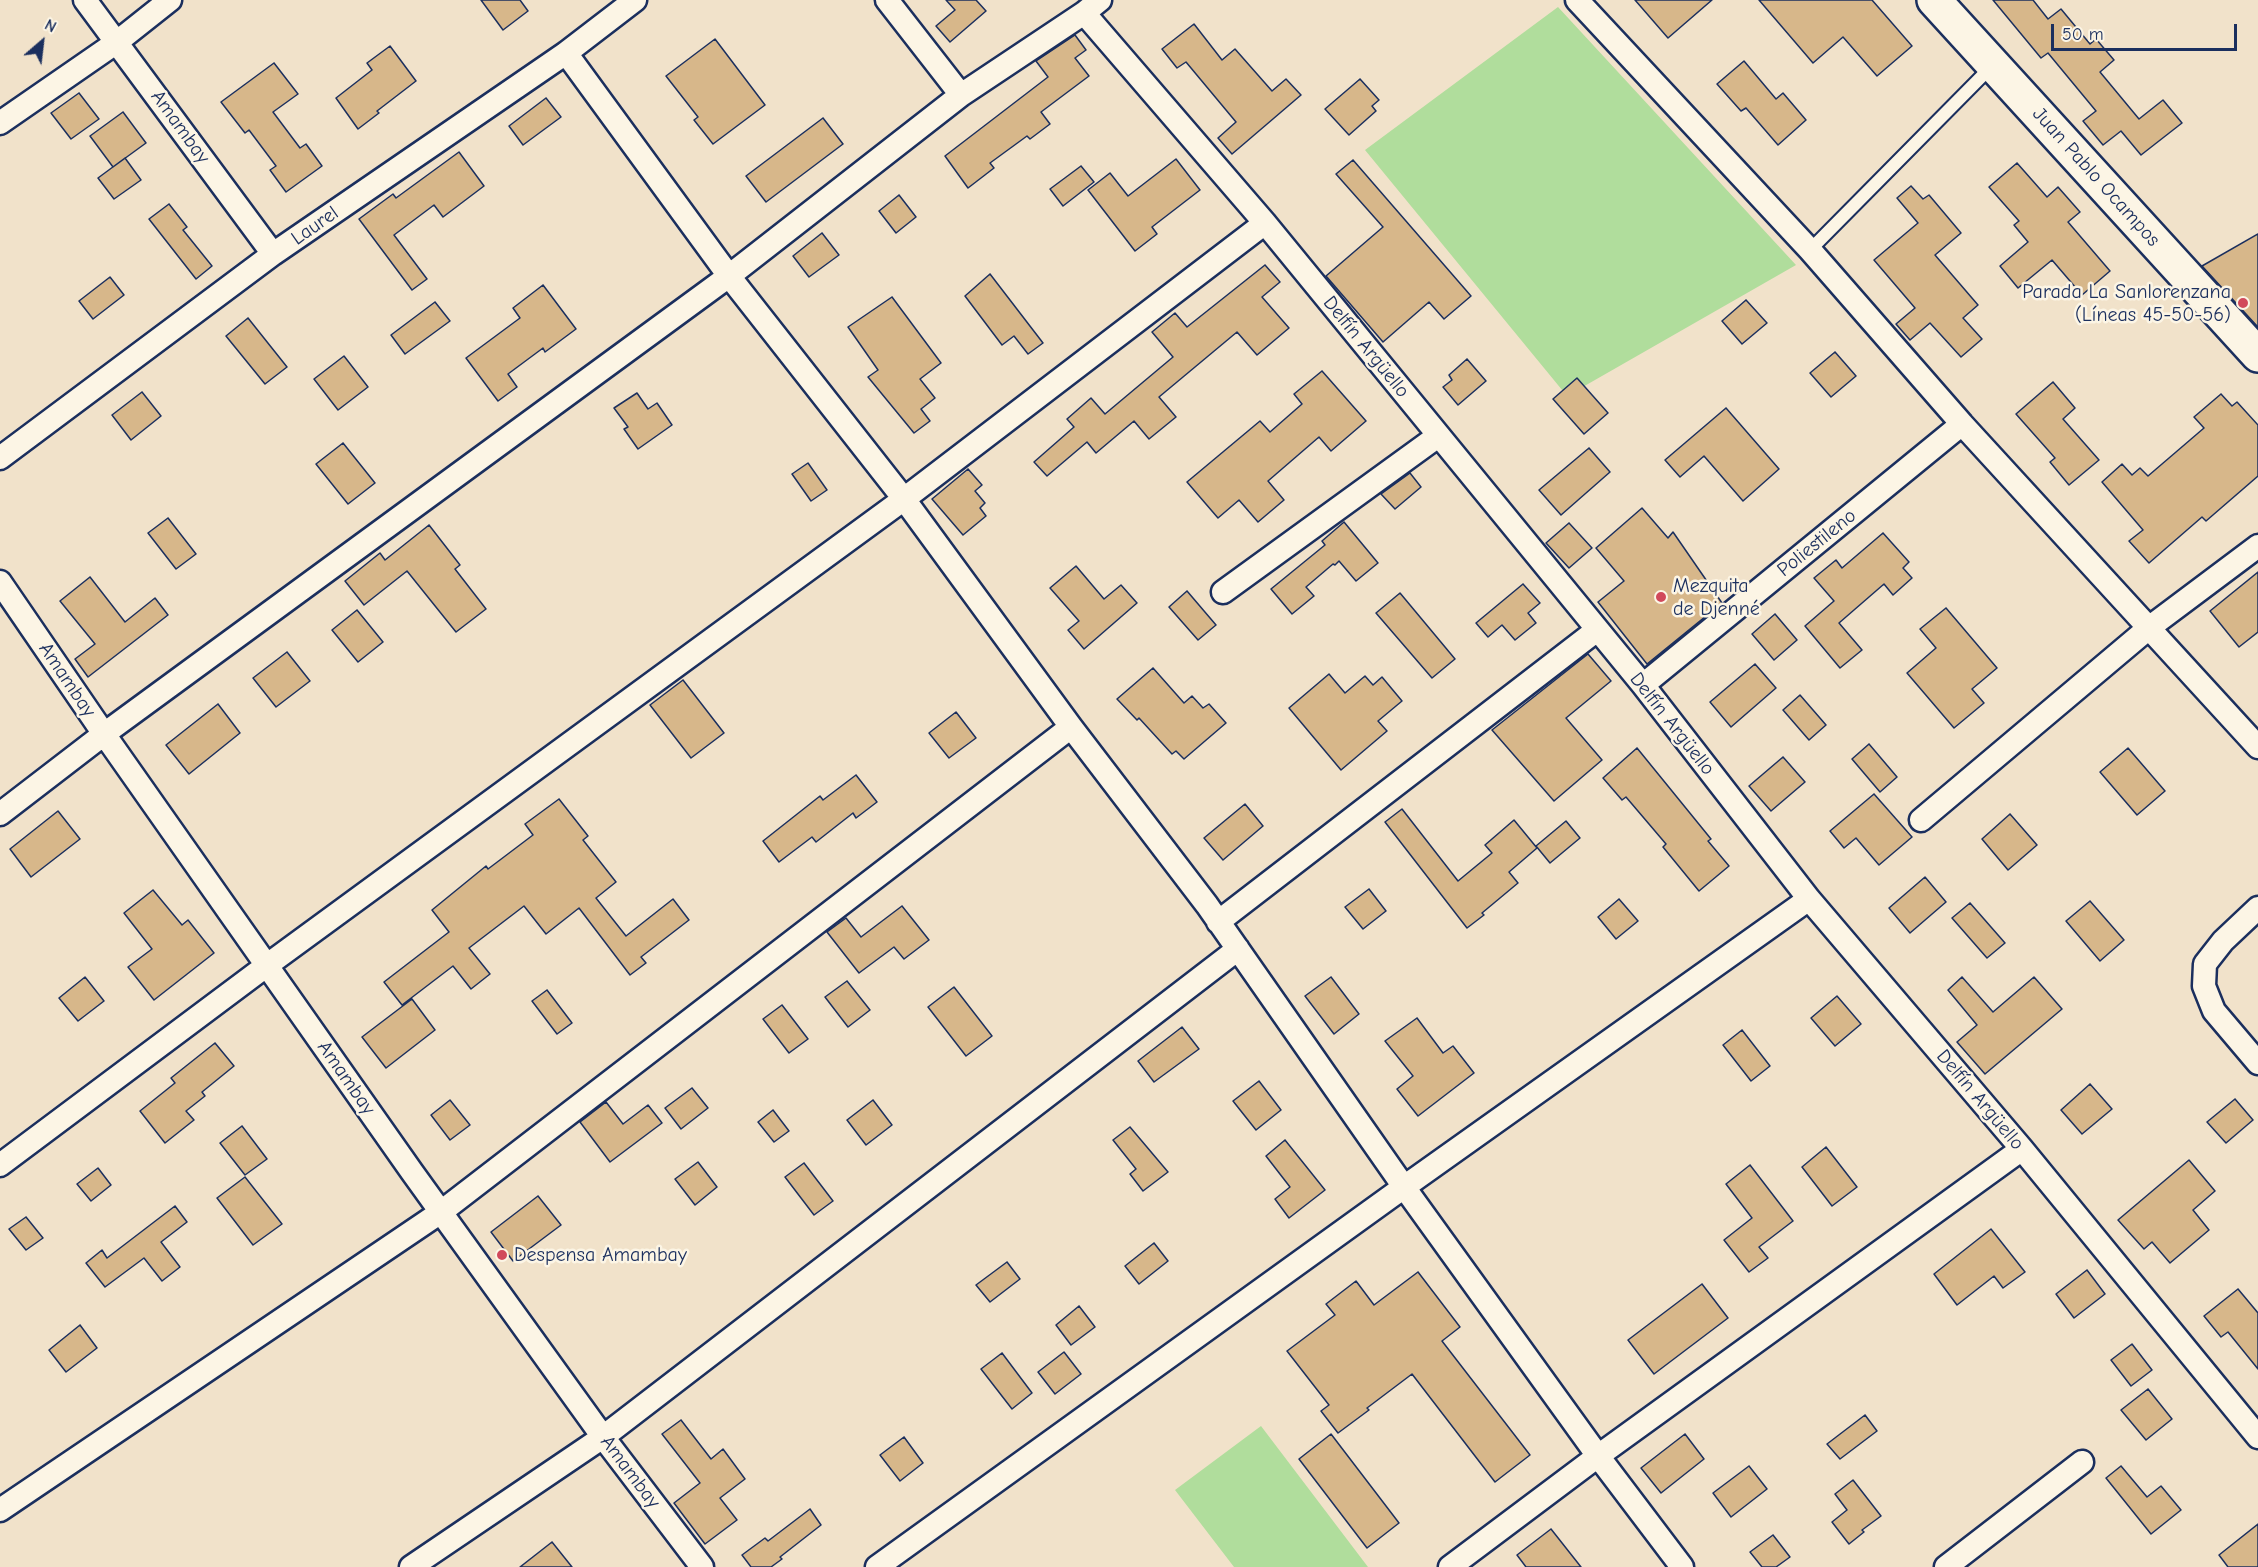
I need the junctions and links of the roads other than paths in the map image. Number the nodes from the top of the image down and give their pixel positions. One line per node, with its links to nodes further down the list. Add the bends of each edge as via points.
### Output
1 (85, 0): 8 (street, Amambay)
2 (170, 0): 8 (street)
3 (635, 0): 9 (street, Laurel)
4 (887, 0): 11 (street)
5 (1577, 0): 14 (street)
6 (1934, 0): 10 (street, Juan Pablo Ocampos)
7 (1092, 6): 11 (street); 13 (street, Delfín Argüello)
8 (117, 42): 12 (street); 15 (street, Amambay)
9 (566, 53): 15 (street, Laurel); 16 (street)
10 (1993, 65): 14 (lane); 17 (street, Juan Pablo Ocampos)
11 (961, 95): 16 (street)
12 (0, 123)
13 (1265, 223): 19 (street, Delfín Argüello); 21 (street)
14 (1810, 250): 18 (street)
15 (273, 254): 20 (street, Laurel)
16 (729, 276): 21 (street); 29 (street)
17 (2258, 355)
18 (1962, 424): 25 (street); 27 (street, Poliestileno)
19 (1438, 436): 24 (street); 26 (street, Delfín Argüello)
20 (0, 458)
21 (903, 499): 28 (street); 37 (street)
22 (2258, 546): 25 (street)
23 (0, 582): 29 (street, Amambay)
24 (1223, 592)
25 (2150, 627): 30 (street); 32 (street)
26 (1597, 630): 27 (street, Delfín Argüello); 35 (street)
27 (1643, 685): 33 (street, Delfín Argüello)
28 (1071, 727): 35 (street); 42 (street)
29 (104, 734): 31 (street); 37 (street, Amambay)
30 (2258, 747)
31 (0, 814)
32 (1921, 820)
33 (1809, 899): 39 (street, Delfín Argüello); 41 (street)
34 (2258, 908): 38 (street, via 2205,964 2204,986 2214,1011)
35 (1218, 922): 36 (street)
36 (1238, 949): 41 (street); 43 (street)
37 (266, 966): 40 (street); 42 (street, Amambay)
38 (2258, 1063)
39 (2022, 1149): 44 (street, Delfín Argüello); 45 (street)
40 (0, 1165)
41 (1404, 1186): 45 (street); 50 (street)
42 (441, 1212): 43 (street, Amambay); 47 (street)
43 (603, 1437): 48 (street); 49 (street, Amambay)
44 (2258, 1437)
45 (1598, 1456): 51 (street); 52 (street)
46 (2082, 1462): 53 (street)
47 (0, 1510)
48 (411, 1567)
49 (702, 1567)
50 (877, 1567)
51 (1450, 1567)
52 (1682, 1567)
53 (1946, 1567)

